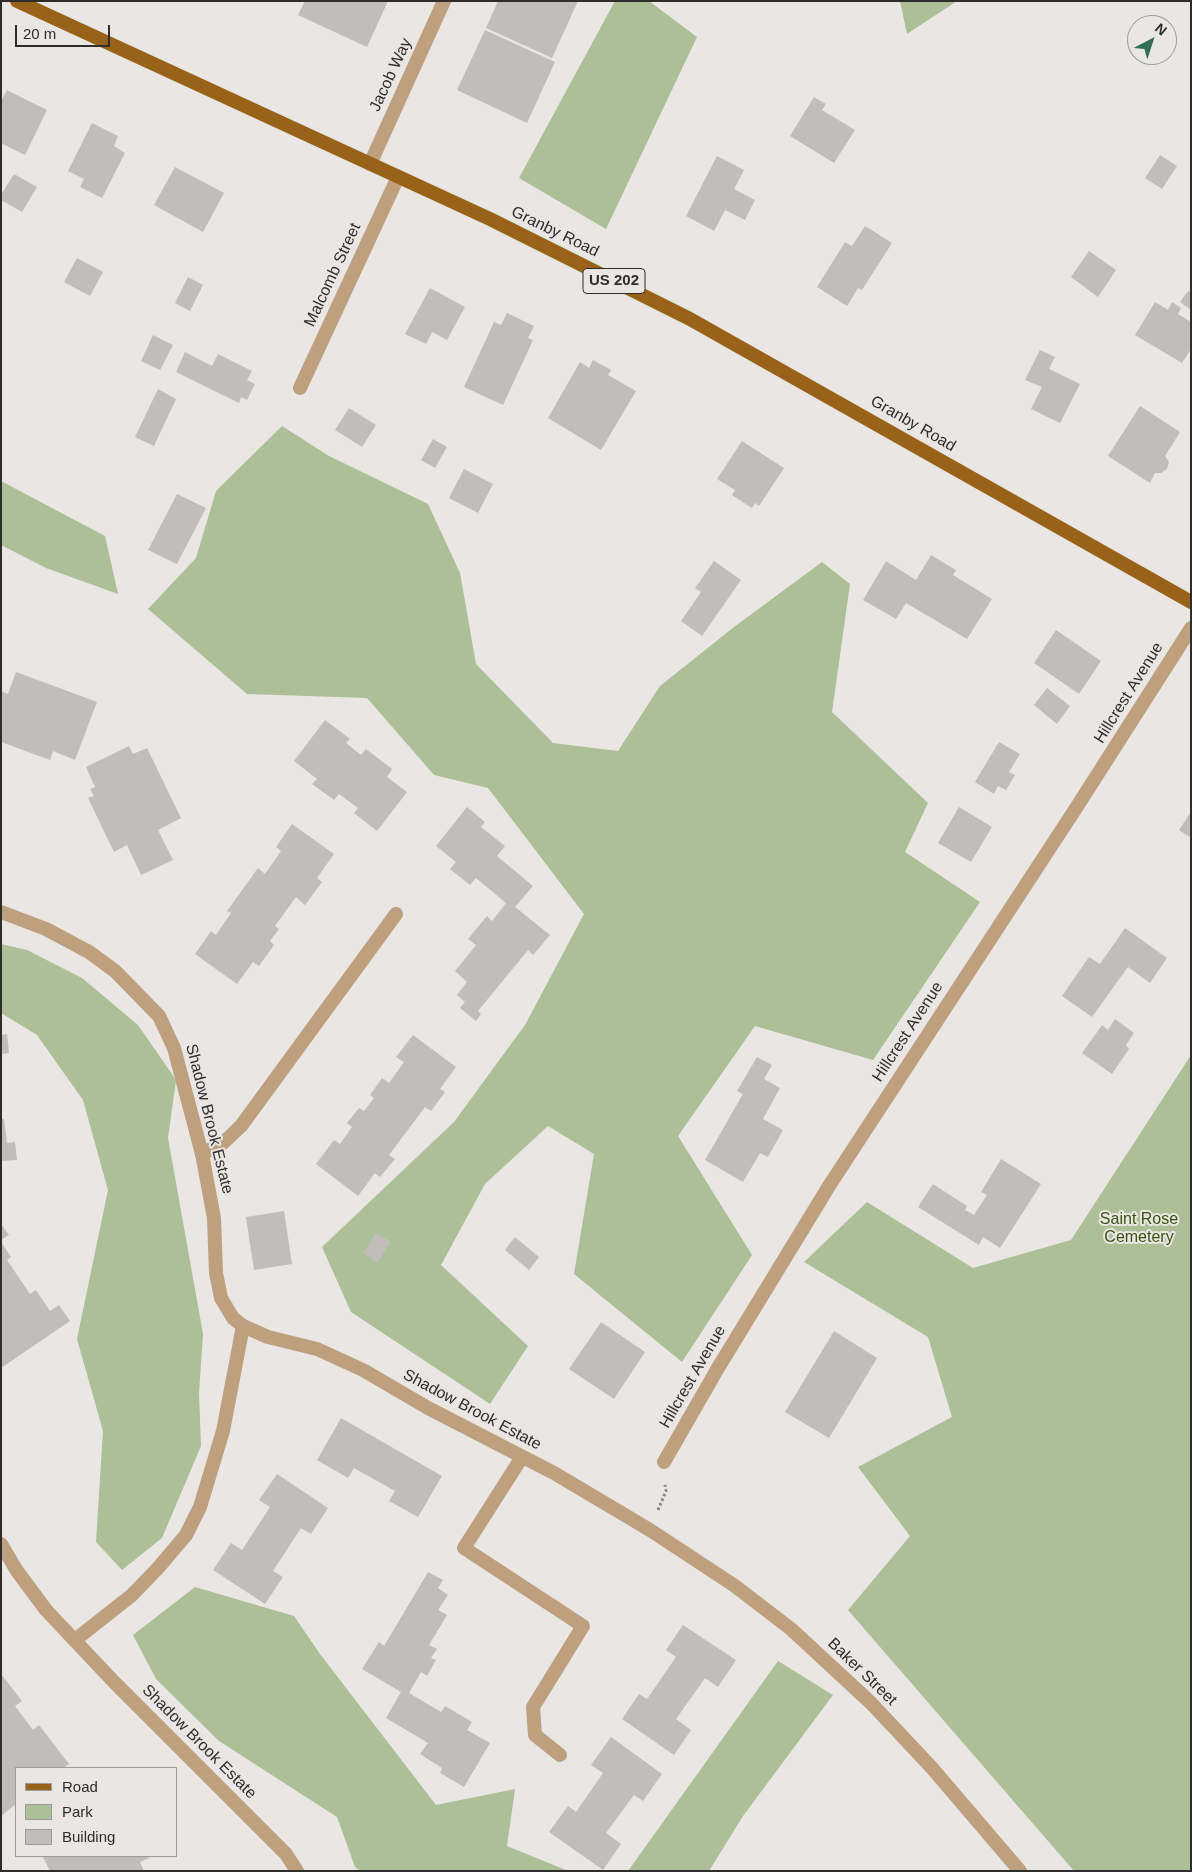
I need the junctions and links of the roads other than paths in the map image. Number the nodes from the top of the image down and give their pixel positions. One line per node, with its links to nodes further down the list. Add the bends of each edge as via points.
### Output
1 (17, 1): 3 (main road, Granby Road / US 202)
2 (444, 1): 3 (street, Jacob Way)
3 (370, 164): 4 (main road, Granby Road / US 202)
4 (398, 177): 5 (street, Malcomb Street); 6 (main road, Granby Road / US 202, via 690,319)
5 (300, 388)
6 (1191, 602)
7 (1191, 628): 13 (street, Hillcrest Avenue, via 829,1186)
8 (1, 912): 10 (street, Shadow Brook Estate, via 46,929 89,952 115,971 159,1016 174,1048)
9 (396, 914): 10 (street, via 240,1126 223,1143)
10 (202, 1154): 11 (street, Shadow Brook Estate, via 214,1218 216,1273 221,1298 233,1318)
11 (243, 1326): 12 (street, Shadow Brook Estate, via 268,1337 317,1349 363,1370); 16 (street, via 220,1440 200,1507 186,1535 132,1595)
12 (522, 1457): 14 (street, Shadow Brook Estate); 17 (street, via 464,1548 583,1626 533,1707 535,1735)
13 (664, 1462)
14 (650, 1530): 19 (street, Baker Street, via 735,1586 833,1666 932,1768)
15 (1, 1544): 16 (street, Shadow Brook Estate, via 32,1592)
16 (75, 1640): 18 (street, Shadow Brook Estate, via 286,1854)
17 (560, 1755)
18 (297, 1871)
19 (1020, 1871)

